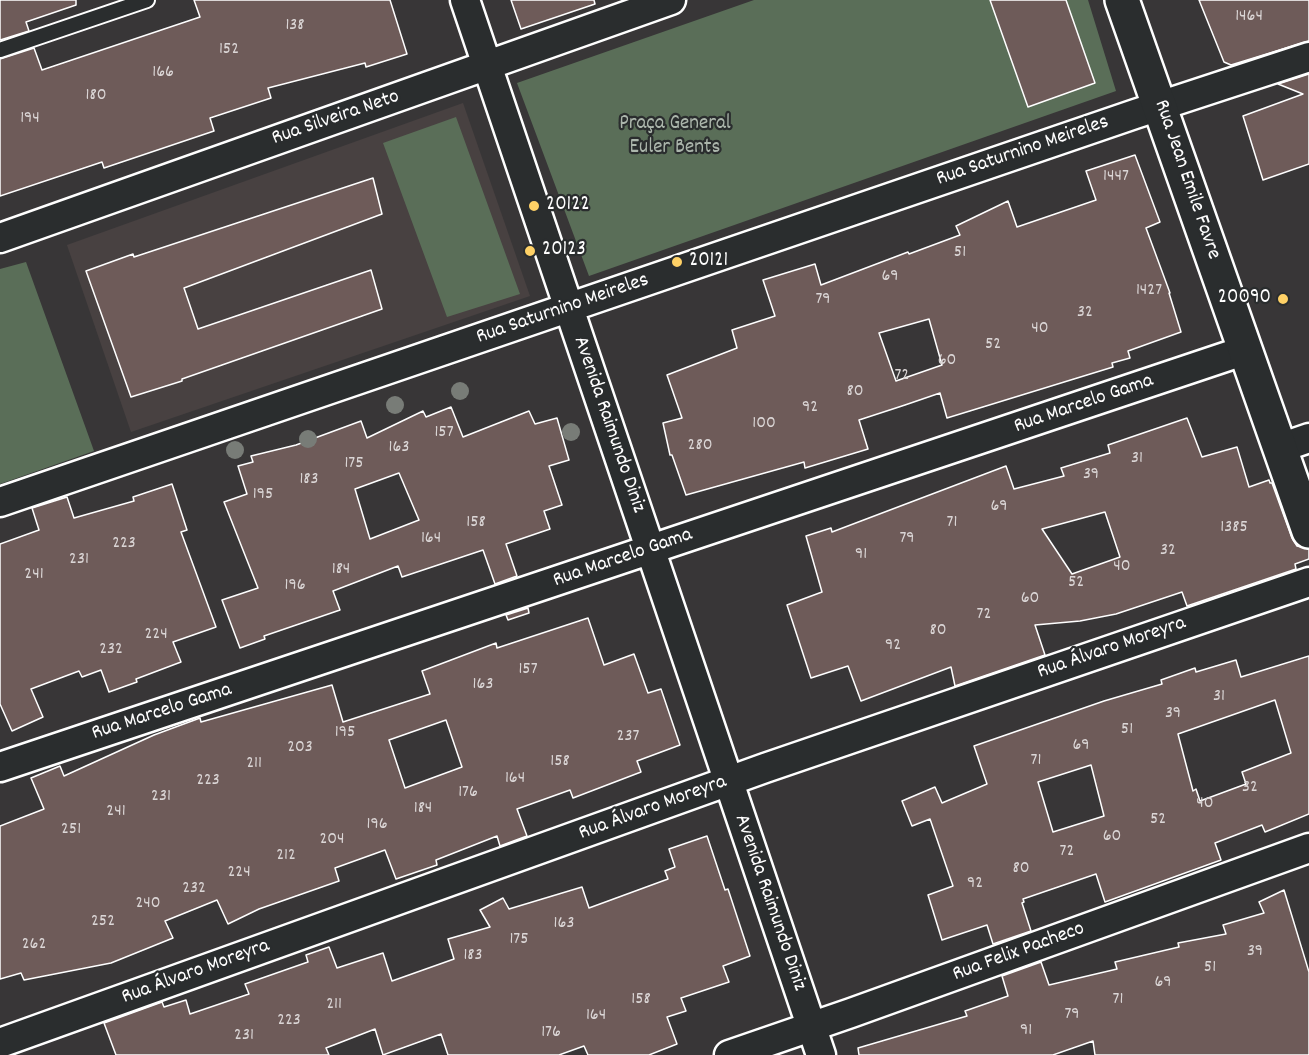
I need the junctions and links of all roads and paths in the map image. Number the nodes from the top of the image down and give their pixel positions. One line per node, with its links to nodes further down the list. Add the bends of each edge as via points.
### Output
1 (147, 0): 5 (lane)
2 (465, 0): 7 (street, Avenida Raimundo Diniz)
3 (671, 0): 7 (street, Rua Silveira Neto)
4 (1122, 0): 8 (main road, Rua Jean Emile Favre)
5 (0, 50)
6 (1309, 57): 8 (street, Rua Saturnino Meireles)
7 (488, 65): 9 (street, Rua Silveira Neto); 10 (street, Avenida Raimundo Diniz)
8 (1160, 105): 10 (street, Rua Saturnino Meireles); 11 (main road, Rua Jean Emile Favre)
9 (0, 237)
10 (567, 308): 13 (street, Rua Saturnino Meireles); 15 (street, Avenida Raimundo Diniz)
11 (1246, 350): 12 (main road, Rua Jean Emile Favre); 15 (street, Rua Marcelo Gama)
12 (1294, 443): 14 (main road, Rua Jean Emile Favre)
13 (0, 502)
14 (1309, 531)
15 (651, 550): 17 (street, Rua Marcelo Gama); 18 (street, Avenida Raimundo Diniz)
16 (1309, 582): 18 (street, Rua Álvaro Moreyra)
17 (0, 768)
18 (728, 782): 20 (street, Avenida Raimundo Diniz); 21 (street, Rua Álvaro Moreyra)
19 (1309, 848): 20 (street, Rua Felix Pacheco)
20 (811, 1027): 22 (street, Rua Felix Pacheco); 23 (street, Avenida Raimundo Diniz)
21 (0, 1043)
22 (729, 1055)
23 (821, 1055)

